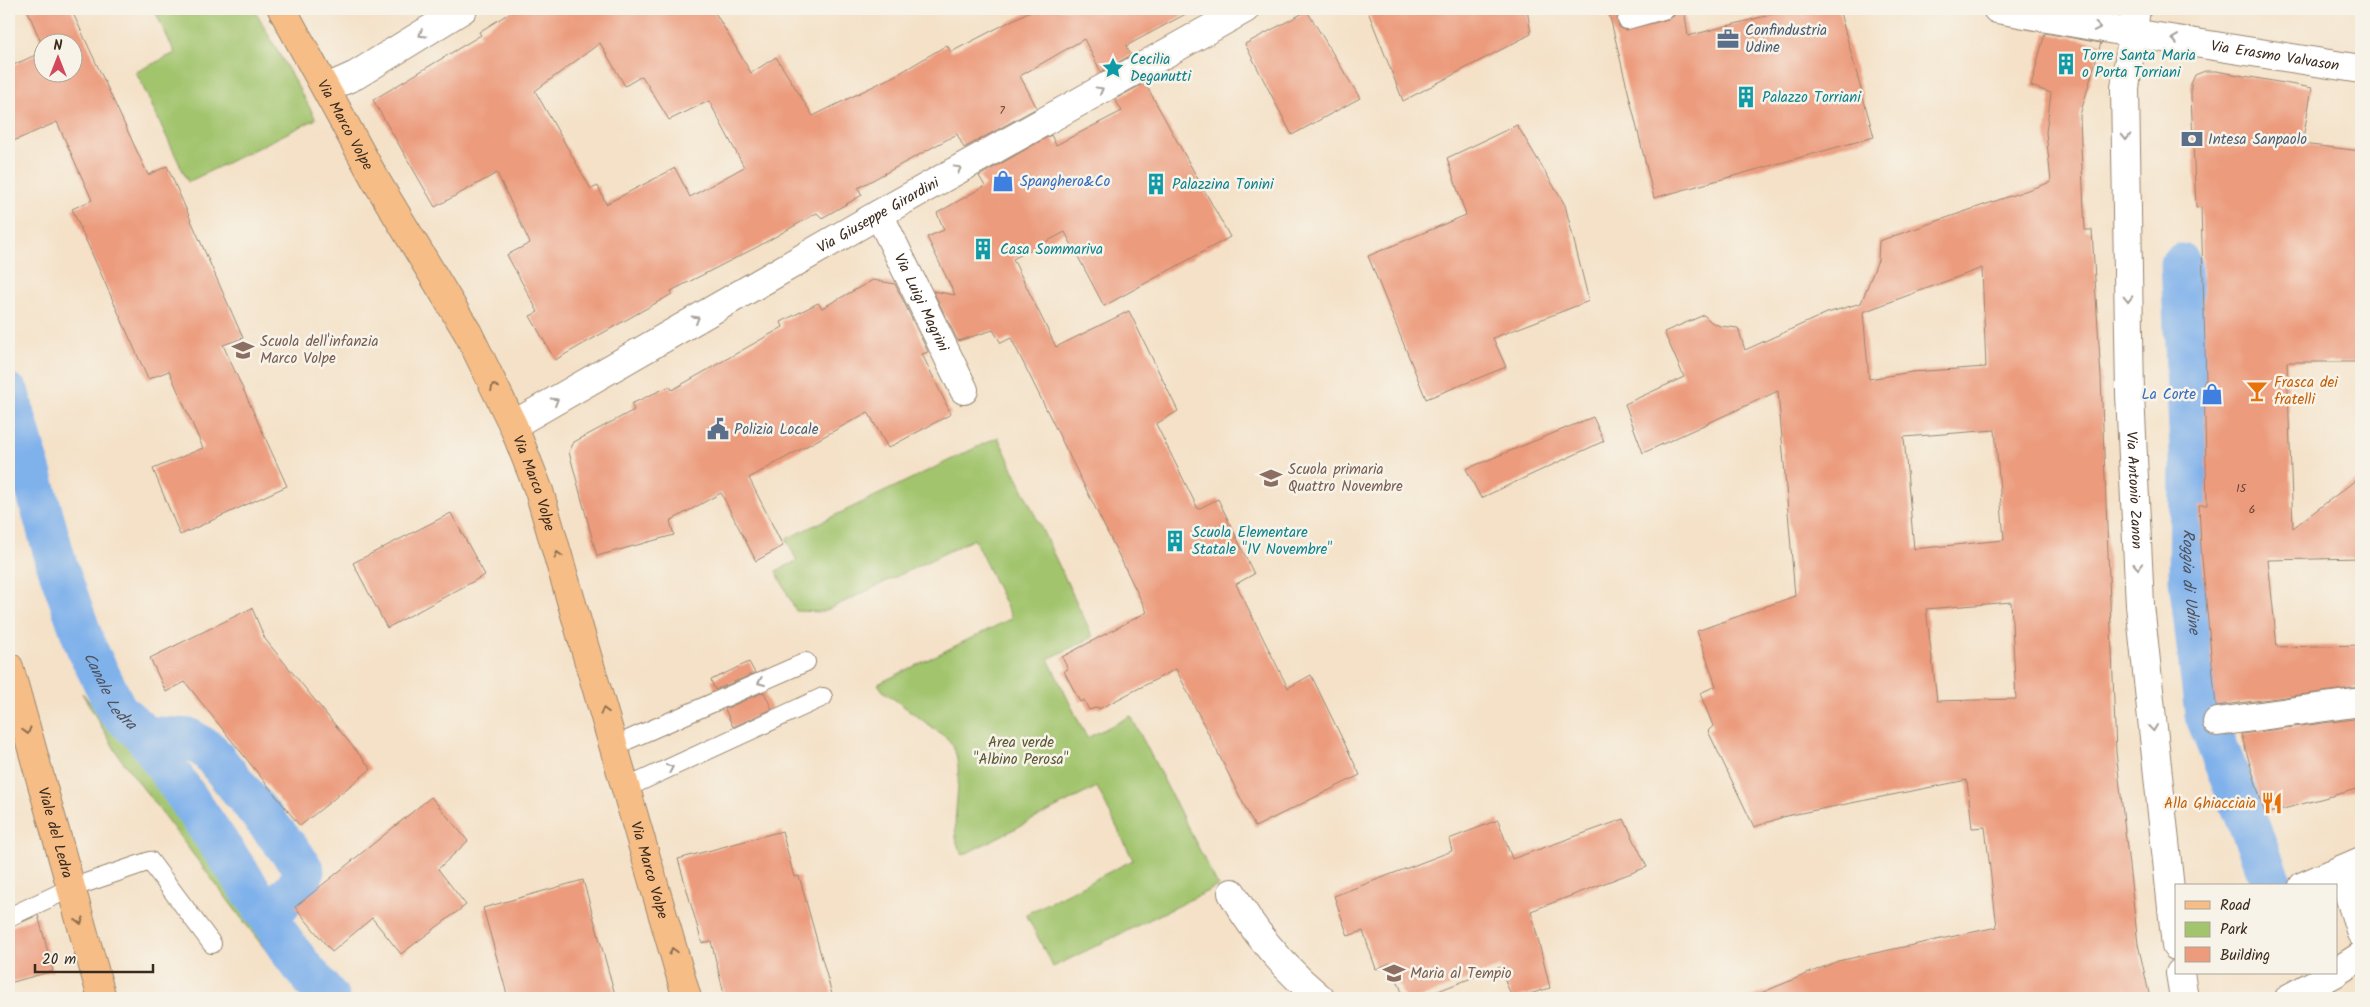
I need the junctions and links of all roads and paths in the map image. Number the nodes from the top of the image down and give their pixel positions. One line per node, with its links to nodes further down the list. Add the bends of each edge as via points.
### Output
1 (282, 9): 9 (main road, Via Marco Volpe)
2 (463, 9): 9 (street, one-way to 9, via 356,75)
3 (1245, 9): 10 (street, Via Giuseppe Girardini, one-way to 3)
4 (1666, 9): 6 (lane)
5 (1997, 9): 7 (street, Via Erasmo Valvason, one-way to 7)
6 (1627, 20)
7 (2134, 21): 8 (street, Via Erasmo Valvason, one-way to 7); 27 (street, Via Antonio Zanon, one-way to 27, via 2125,88 2130,394 2140,605)
8 (2361, 68)
9 (327, 88): 12 (main road, Via Marco Volpe, one-way to 9, via 468,333 375,179)
10 (879, 214): 11 (street, Via Luigi Magrini); 12 (street, Via Giuseppe Girardini, one-way to 10)
11 (964, 390)
12 (513, 425): 19 (main road, Via Marco Volpe, one-way to 12, via 539,491)
13 (806, 662): 19 (lane, one-way to 19)
14 (9, 667): 15 (main road, Viale del Ledra)
15 (13, 694): 23 (main road, Viale del Ledra, one-way to 23)
16 (823, 697): 20 (lane, one-way to 16)
17 (2361, 702): 18 (street)
18 (2216, 722)
19 (614, 746): 20 (main road, Via Marco Volpe)
20 (626, 788): 34 (main road, Via Marco Volpe, one-way to 20)
21 (2351, 866): 22 (street); 26 (street)
22 (2308, 884)
23 (71, 888): 25 (lane); 28 (lane, via 150,862); 33 (main road, Viale del Ledra, one-way to 33)
24 (1232, 893): 35 (street, via 1246,920 1276,956)
25 (9, 917)
26 (2361, 933)
27 (2175, 939)
28 (212, 944)
29 (2361, 956): 30 (street)
30 (2338, 971)
31 (2180, 974): 36 (street)
32 (2334, 974): 37 (street)
33 (102, 998)
34 (687, 998)
35 (1320, 998)
36 (2184, 998)
37 (2290, 998)

